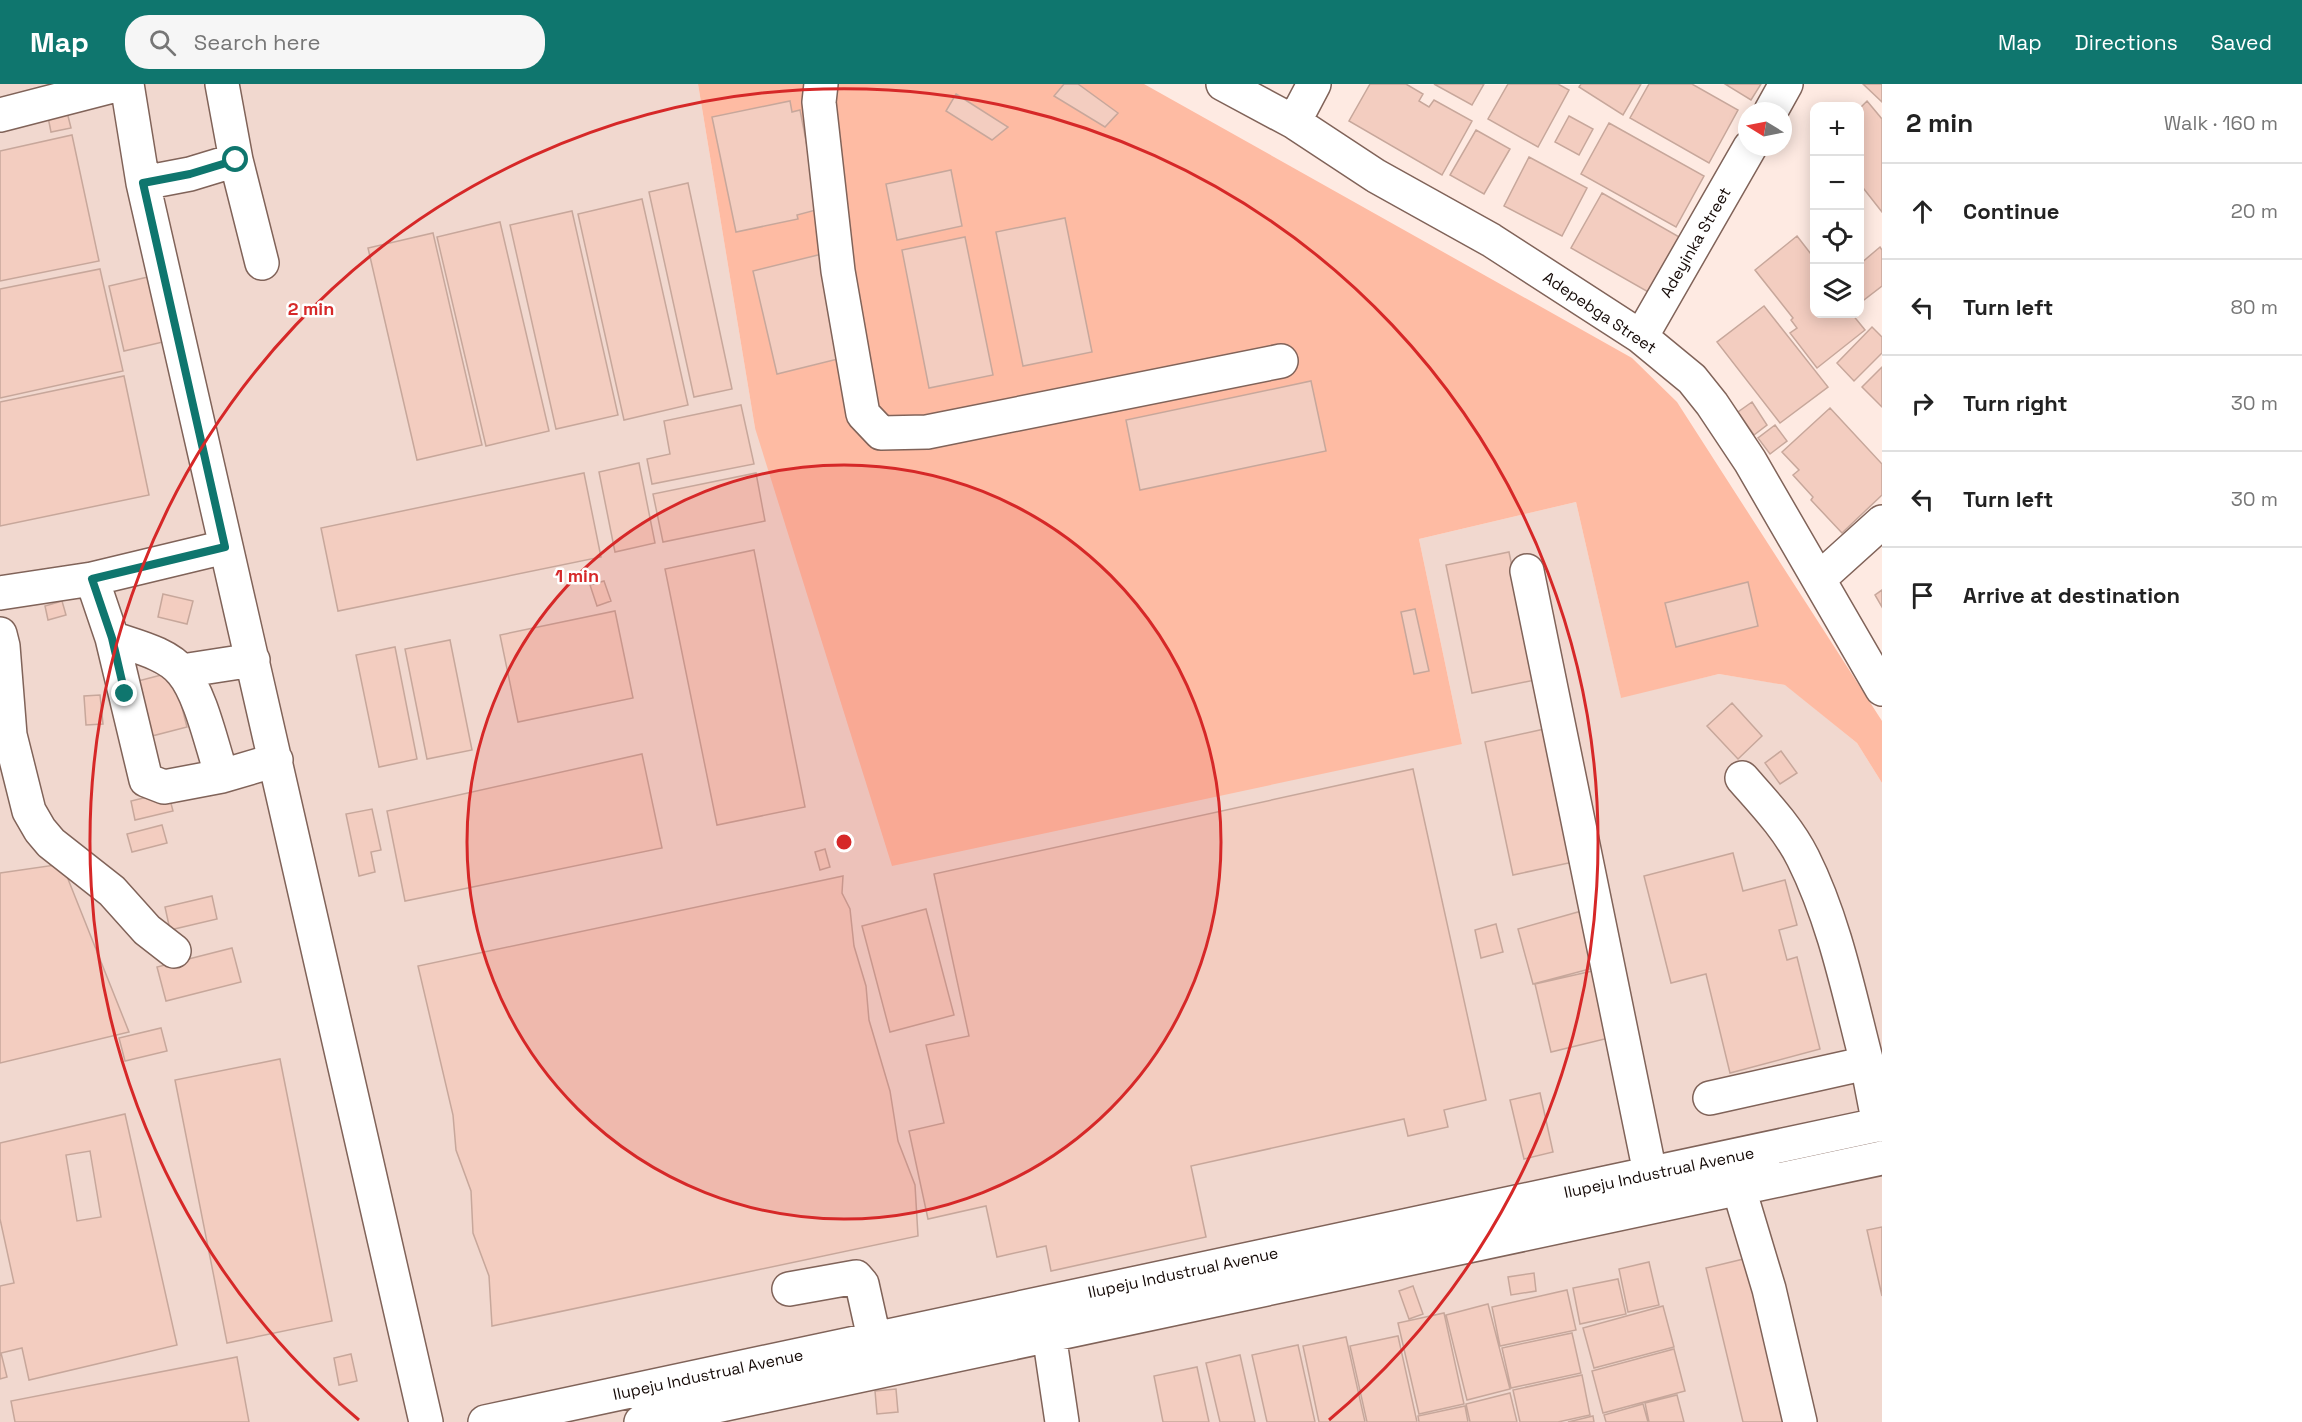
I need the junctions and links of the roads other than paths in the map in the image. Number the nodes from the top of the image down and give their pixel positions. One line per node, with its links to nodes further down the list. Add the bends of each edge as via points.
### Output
1 (120, 84): 9 (street)
2 (127, 84): 13 (street)
3 (222, 84): 12 (street)
4 (821, 84): 16 (street, via 819,102 838,271 863,414 881,432 927,432)
5 (1223, 84): 10 (street, Adepebga Street)
6 (1314, 84): 10 (street)
7 (1786, 84): 8 (street)
8 (1776, 102)
9 (0, 115)
10 (1294, 122): 15 (street, Adepebga Street, via 1376,176 1491,240)
11 (1745, 156): 15 (street, Adeyinka Street)
12 (236, 160): 13 (street); 14 (street)
13 (143, 183): 18 (street)
14 (262, 262)
15 (1641, 337): 21 (street, Adepebga Street, via 1692,379 1712,404)
16 (1281, 361)
17 (1882, 522): 21 (street)
18 (225, 547): 20 (street); 25 (street)
19 (1527, 571): 36 (street)
20 (92, 579): 22 (street); 24 (street)
21 (1820, 579): 27 (street, Adepebga Street)
22 (0, 593)
23 (0, 634): 31 (street, via 10,735 29,811 51,843 112,891 147,930)
24 (112, 638): 26 (street, via 165,659); 29 (street, via 146,780 164,787)
25 (253, 660): 26 (street); 28 (street)
26 (182, 671): 29 (street, via 194,692)
27 (1882, 689)
28 (276, 760): 29 (street); 42 (street)
29 (222, 776)
30 (1742, 778): 32 (street, via 1774,813 1803,856 1824,905)
31 (174, 951)
32 (1866, 1063): 33 (street); 34 (street)
33 (1710, 1098)
34 (1880, 1124): 36 (street, Ilupeju Industrual Avenue)
35 (1882, 1158): 37 (street, Ilupeju Industrual Avenue)
36 (1650, 1173): 40 (street, Ilupeju Industrual Avenue)
37 (1739, 1189): 39 (street, Ilupeju Industrual Avenue); 46 (street, via 1769,1289)
38 (789, 1289): 40 (street, via 856,1276 862,1284)
39 (1049, 1334): 41 (street, Ilupeju Industrual Avenue); 45 (street)
40 (874, 1338): 43 (street, Ilupeju Industrual Avenue)
41 (735, 1411): 44 (street, Ilupeju Industrual Avenue)
42 (426, 1422)
43 (485, 1422)
44 (641, 1422)
45 (1062, 1422)
46 (1800, 1422)

